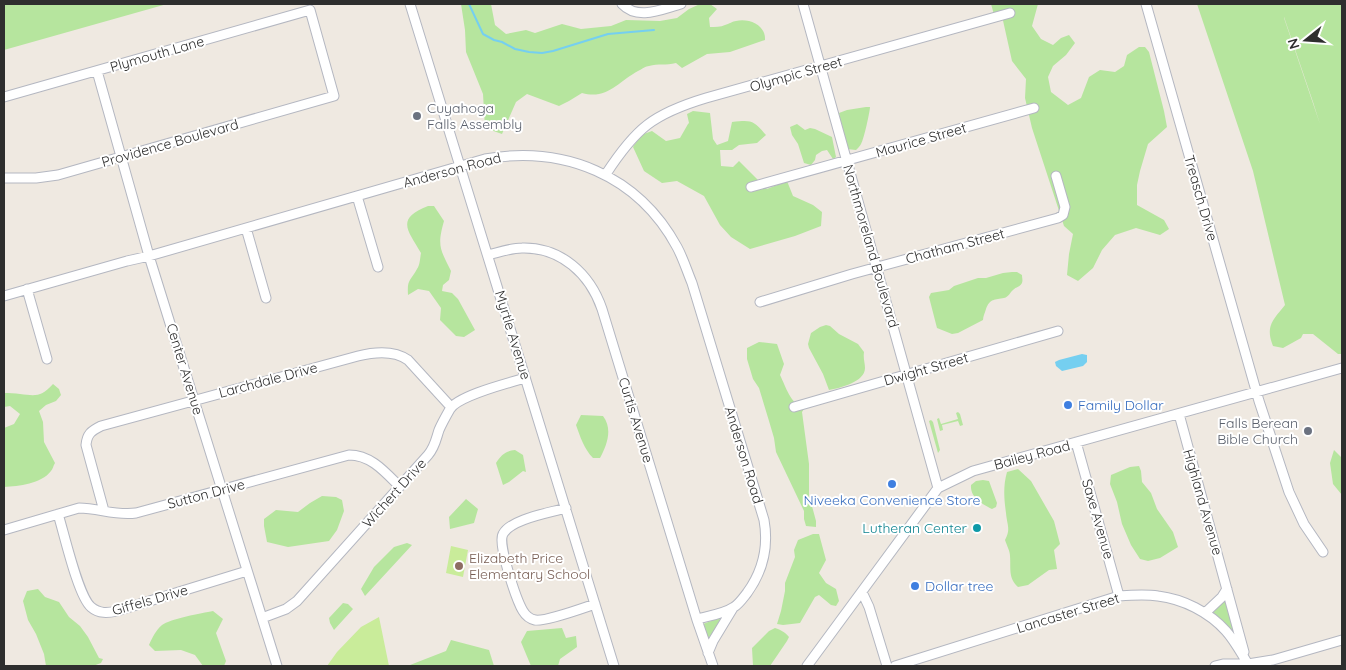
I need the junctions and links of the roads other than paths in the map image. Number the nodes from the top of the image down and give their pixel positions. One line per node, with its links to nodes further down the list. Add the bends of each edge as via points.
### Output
1 (410, 4): 14 (street, Myrtle Avenue)
2 (622, 4): 3 (street, via 641,14)
3 (681, 4)
4 (803, 4): 7 (street, Northmoreland Boulevard)
5 (1146, 4): 36 (street, Treasch Drive)
6 (1010, 14): 7 (street, Olympic Street)
7 (821, 66): 13 (street, Northmoreland Boulevard); 15 (street, Olympic Street, via 665,113 628,142)
8 (97, 71): 9 (street, Plymouth Lane, via 310,10); 10 (street, Plymouth Lane); 12 (street, Center Avenue)
9 (334, 96): 12 (street, Providence Boulevard)
10 (4, 97)
11 (1034, 108): 13 (street, Maurice Street)
12 (121, 157): 17 (street, Providence Boulevard, via 42,178); 22 (street, Center Avenue)
13 (847, 161): 18 (street, Maurice Street); 24 (street, Northmoreland Boulevard)
14 (460, 166): 15 (street, Anderson Road, via 501,156 537,155 565,160); 19 (street, Anderson Road); 21 (street, Myrtle Avenue)
15 (606, 174): 55 (street, Anderson Road, via 650,209 682,257 762,514 766,537 764,560 756,579)
16 (1056, 176): 24 (street, Chatham Street, via 1065,208 1058,218)
17 (4, 178)
18 (751, 187)
19 (358, 196): 20 (street, Anderson Road); 23 (street)
20 (246, 228): 22 (street, Anderson Road); 27 (street)
21 (488, 255): 35 (street, Myrtle Avenue); 58 (street, Curtis Avenue, via 522,248 548,252 574,266 594,289)
22 (149, 256): 25 (street, Anderson Road); 37 (street, Center Avenue)
23 (378, 267)
24 (877, 268): 28 (street, Chatham Street); 34 (street, Northmoreland Boulevard)
25 (28, 289): 26 (street, Anderson Road); 32 (street)
26 (4, 296)
27 (266, 298)
28 (760, 302)
29 (1058, 331): 34 (street, Dwight Street)
30 (407, 347): 31 (street)
31 (403, 356): 37 (street, Larchdale Drive, via 392,353 360,355); 39 (street)
32 (47, 359)
33 (1342, 368): 36 (street, Bailey Road)
34 (906, 374): 38 (street, Dwight Street); 43 (street, Northmoreland Boulevard)
35 (525, 378): 39 (street, via 474,394); 45 (street, Myrtle Avenue)
36 (1256, 392): 40 (street, Bailey Road); 49 (street, Treasch Drive, via 1289,492 1304,524)
37 (194, 401): 44 (street, Center Avenue); 46 (street, Larchdale Drive, via 101,426 85,438)
38 (794, 406)
39 (451, 407): 42 (street, Wichert Drive, via 432,450)
40 (1179, 414): 41 (street, Bailey Road); 51 (street, Highland Avenue)
41 (1076, 442): 43 (street, Bailey Road, via 973,471); 53 (street, Saxe Avenue)
42 (399, 486): 44 (street, Sutton Drive, via 372,462 361,456 349,455); 57 (street, Wichert Drive, via 296,601 286,609)
43 (938, 488): 52 (street, Bailey Road)
44 (222, 490): 46 (street, Sutton Drive, via 136,513); 50 (street, Center Avenue)
45 (566, 508): 54 (street, Myrtle Avenue); 54 (street, via 507,528 501,538 506,562 519,604 530,618 546,619)
46 (104, 511): 47 (street, Sutton Drive, via 79,508)
47 (58, 514): 48 (street, Sutton Drive); 50 (street, Giffels Drive, via 80,590 90,606 98,611 117,611)
48 (4, 530)
49 (1323, 552)
50 (247, 571): 57 (street, Center Avenue)
51 (1227, 589): 56 (street); 61 (street, Highland Avenue)
52 (862, 592): 65 (street, Bailey Road); 66 (street)
53 (1119, 596): 56 (street, Lancaster Street, via 1160,596 1183,602); 67 (street, Lancaster Street)
54 (595, 604): 63 (street, Myrtle Avenue)
55 (733, 608): 58 (street); 60 (street, Anderson Road)
56 (1205, 613): 61 (street, Lancaster Street, via 1226,630)
57 (262, 618): 62 (street, Center Avenue)
58 (697, 619): 60 (street, Curtis Avenue)
59 (1342, 640): 61 (street)
60 (708, 653): 64 (street, Curtis Avenue)
61 (1248, 665): 68 (street)
62 (277, 666)
63 (614, 666)
64 (713, 666)
65 (807, 666)
66 (887, 666)
67 (895, 666)
68 (1215, 666)

